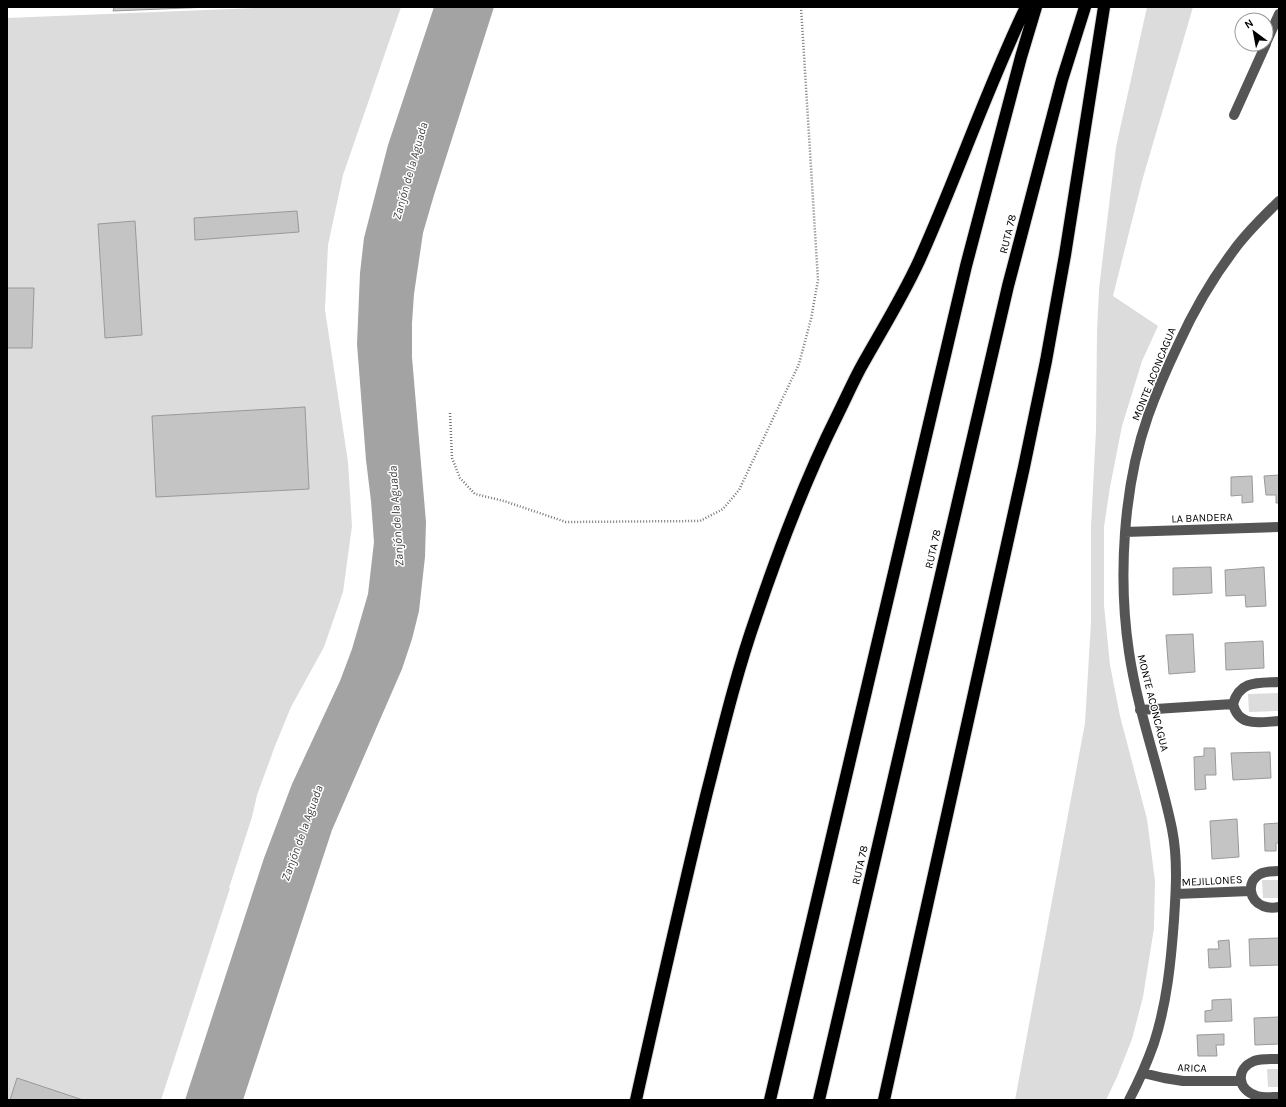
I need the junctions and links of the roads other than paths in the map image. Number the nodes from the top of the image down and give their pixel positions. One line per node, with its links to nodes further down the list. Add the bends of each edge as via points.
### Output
1 (1026, 7): 24 (highway, via 917,264 835,420 768,582 734,687 716,757)
2 (1036, 7): 25 (highway, via 966,266)
3 (1085, 7): 26 (highway, RUTA 78, via 1060,88 1008,286)
4 (1104, 7): 27 (highway, via 1046,361)
5 (1279, 14): 6 (street)
6 (1274, 26)
7 (1262, 52): 8 (street)
8 (1234, 115)
9 (1279, 201): 11 (street, MONTE ACONCAGUA, via 1234,250 1208,288 1166,369 1147,417 1137,456 1129,493)
10 (1279, 527): 11 (street, LA BANDERA)
11 (1125, 532): 14 (street, MONTE ACONCAGUA, via 1124,607)
12 (1279, 682): 13 (street, via 1253,683 1245,686 1238,692)
13 (1233, 704): 14 (street); 15 (street, via 1236,714 1247,722)
14 (1140, 710): 18 (street, MONTE ACONCAGUA, via 1172,832)
15 (1279, 721)
16 (1279, 871): 17 (street, MEJILLONES, via 1261,873 1256,877)
17 (1250, 891): 18 (street, MEJILLONES); 19 (street, MEJILLONES, via 1264,906)
18 (1176, 894): 21 (street, MONTE ACONCAGUA, via 1169,975 1163,1009)
19 (1279, 907)
20 (1279, 1059): 22 (street, via 1251,1062 1244,1070)
21 (1143, 1073): 22 (street, ARICA, via 1184,1081); 28 (street, MONTE ACONCAGUA)
22 (1240, 1081): 23 (street, via 1242,1086 1254,1095)
23 (1279, 1097)
24 (636, 1100)
25 (770, 1100)
26 (819, 1100)
27 (884, 1100)
28 (1129, 1100)

